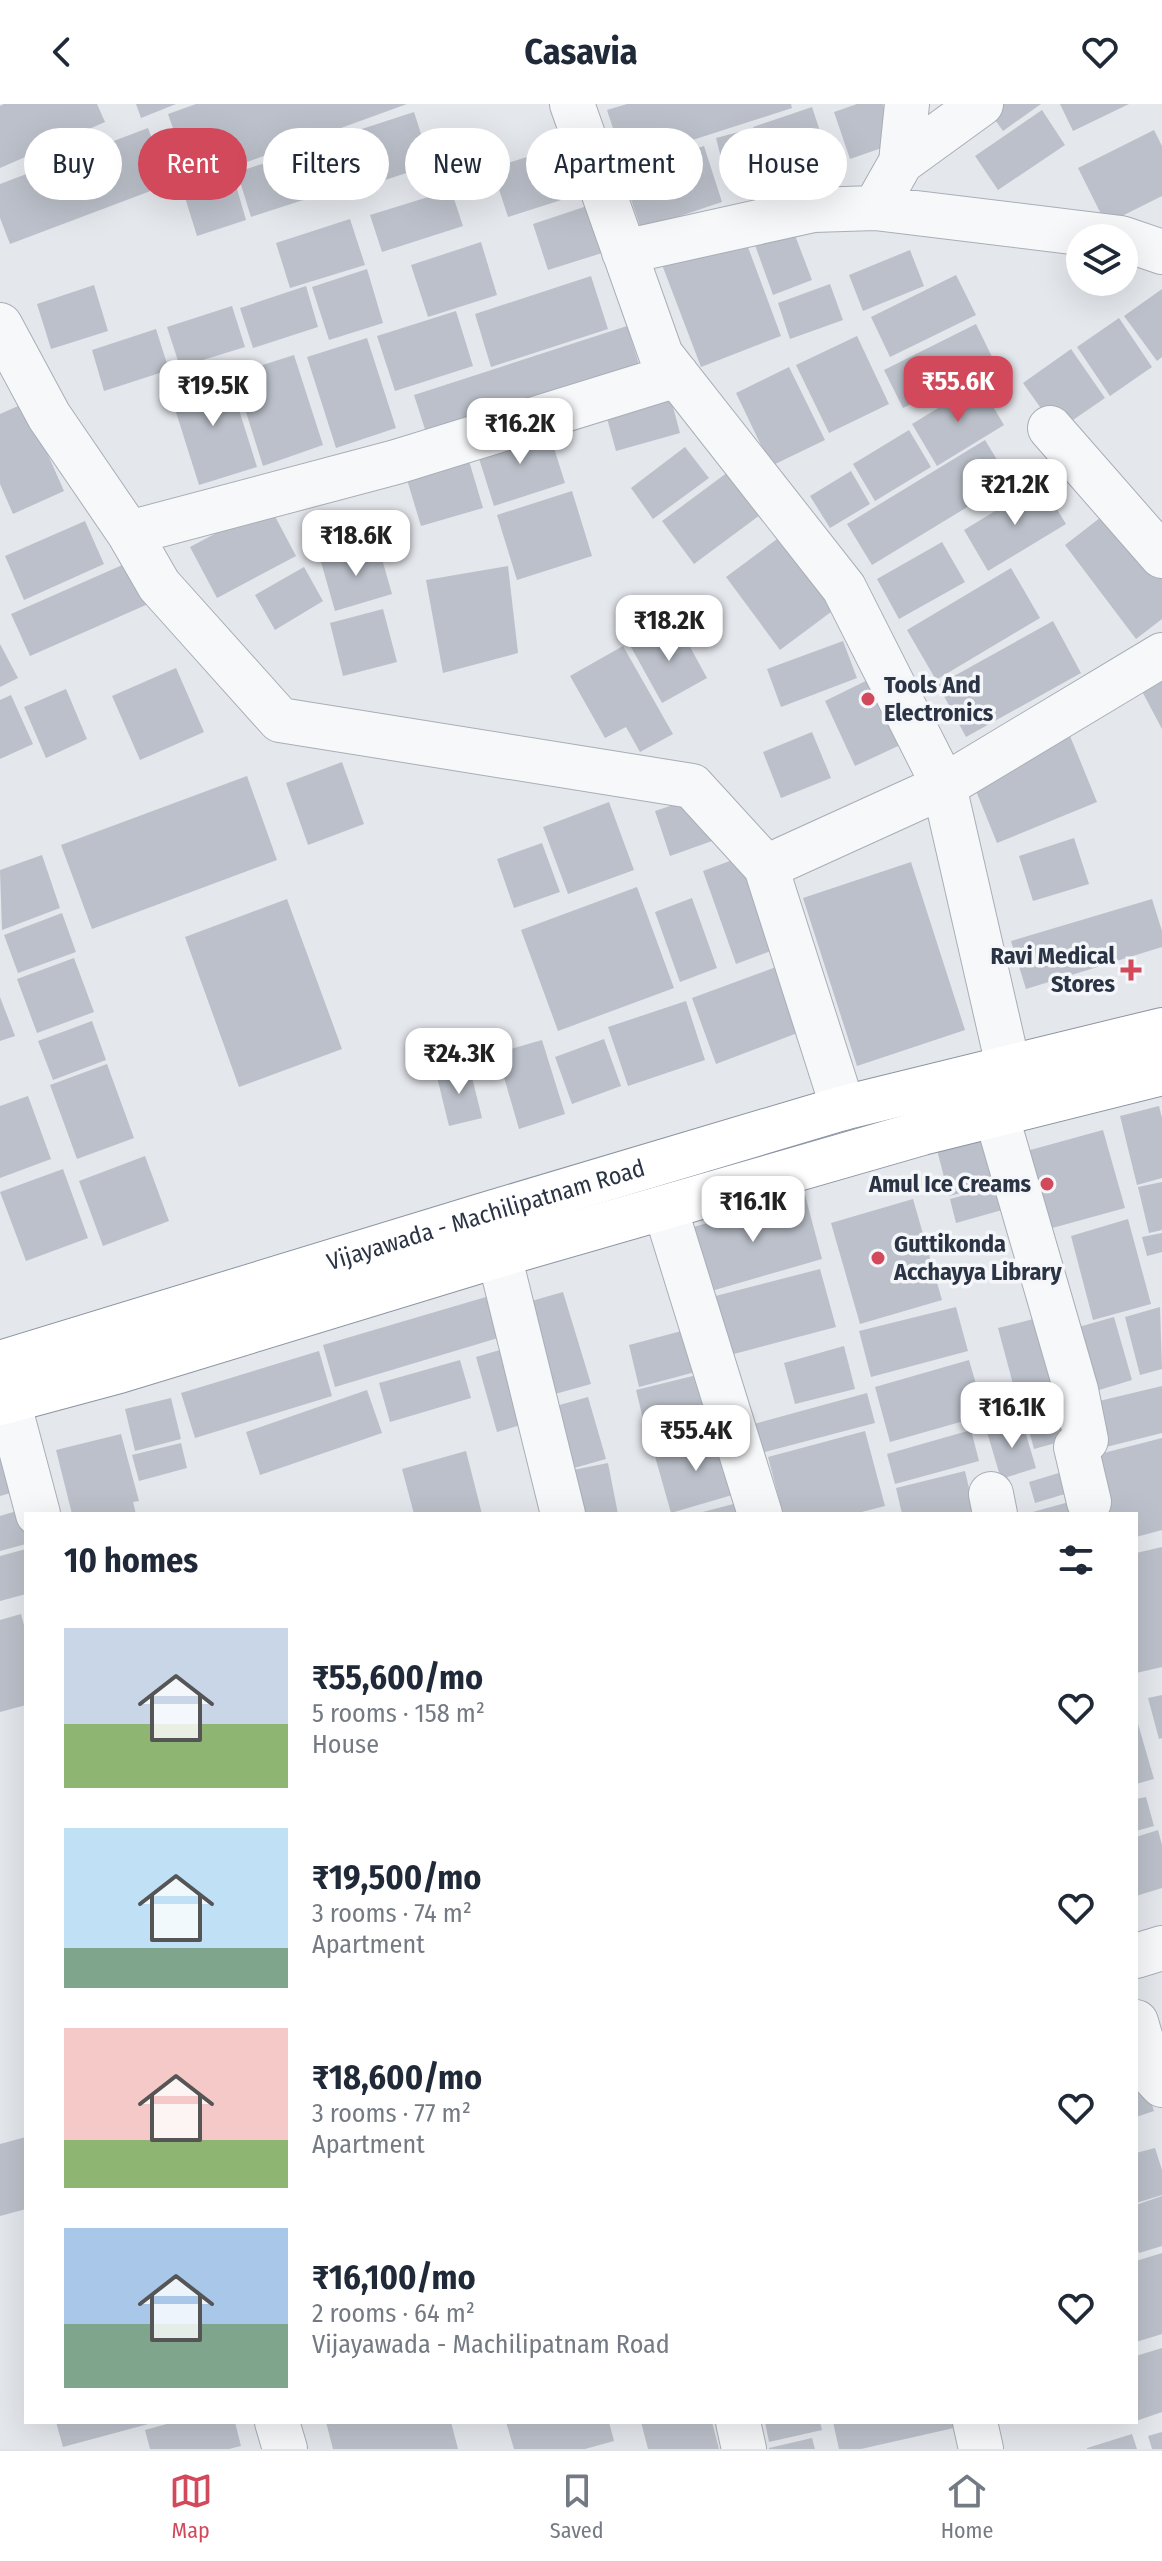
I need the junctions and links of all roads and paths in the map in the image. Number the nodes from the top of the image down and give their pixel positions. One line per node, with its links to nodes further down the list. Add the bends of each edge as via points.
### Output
1 (907, 104): 4 (street)
2 (981, 104): 4 (street)
3 (585, 108): 8 (street)
4 (901, 162): 5 (street)
5 (875, 208): 6 (street); 8 (street, via 813,210)
6 (1066, 231)
7 (1138, 244): 9 (street)
8 (624, 252): 11 (street, via 661,355)
9 (1162, 252)
10 (0, 325): 13 (street, via 49,416)
11 (677, 375): 13 (street, via 396,462); 16 (street, via 844,588)
12 (1050, 428): 14 (street)
13 (129, 533): 17 (street, via 159,585 280,720 692,786)
14 (1162, 556)
15 (1162, 655): 16 (street)
16 (944, 786): 17 (street); 19 (street)
17 (766, 867): 21 (street)
18 (1162, 1030): 19 (highway, Vijayawada - Machilipatnam Road)
19 (1009, 1070): 21 (highway, Vijayawada - Machilipatnam Road)
20 (1162, 1073): 22 (highway, Vijayawada - Machilipatnam Road)
21 (843, 1108): 25 (highway, Vijayawada - Machilipatnam Road)
22 (996, 1114): 23 (highway, Vijayawada - Machilipatnam Road); 28 (street, via 1076,1390 1086,1440 1076,1447)
23 (665, 1208): 24 (highway, Vijayawada - Machilipatnam Road); 31 (street)
24 (499, 1255): 26 (highway, Vijayawada - Machilipatnam Road); 30 (street)
25 (106, 1330): 26 (street); 27 (highway, Vijayawada - Machilipatnam Road)
26 (119, 1371): 27 (highway, Vijayawada - Machilipatnam Road)
27 (3, 1389): 29 (street)
28 (1089, 1502)
29 (37, 1512)
30 (563, 1512)
31 (759, 1512)
32 (1162, 1948): 33 (street)
33 (1138, 1955)
34 (1138, 2029): 35 (street, via 1151,2073)
35 (1162, 2085)
36 (278, 2424): 39 (street)
37 (738, 2424): 40 (street)
38 (975, 2424): 41 (street)
39 (285, 2449)
40 (744, 2449)
41 (981, 2449)

